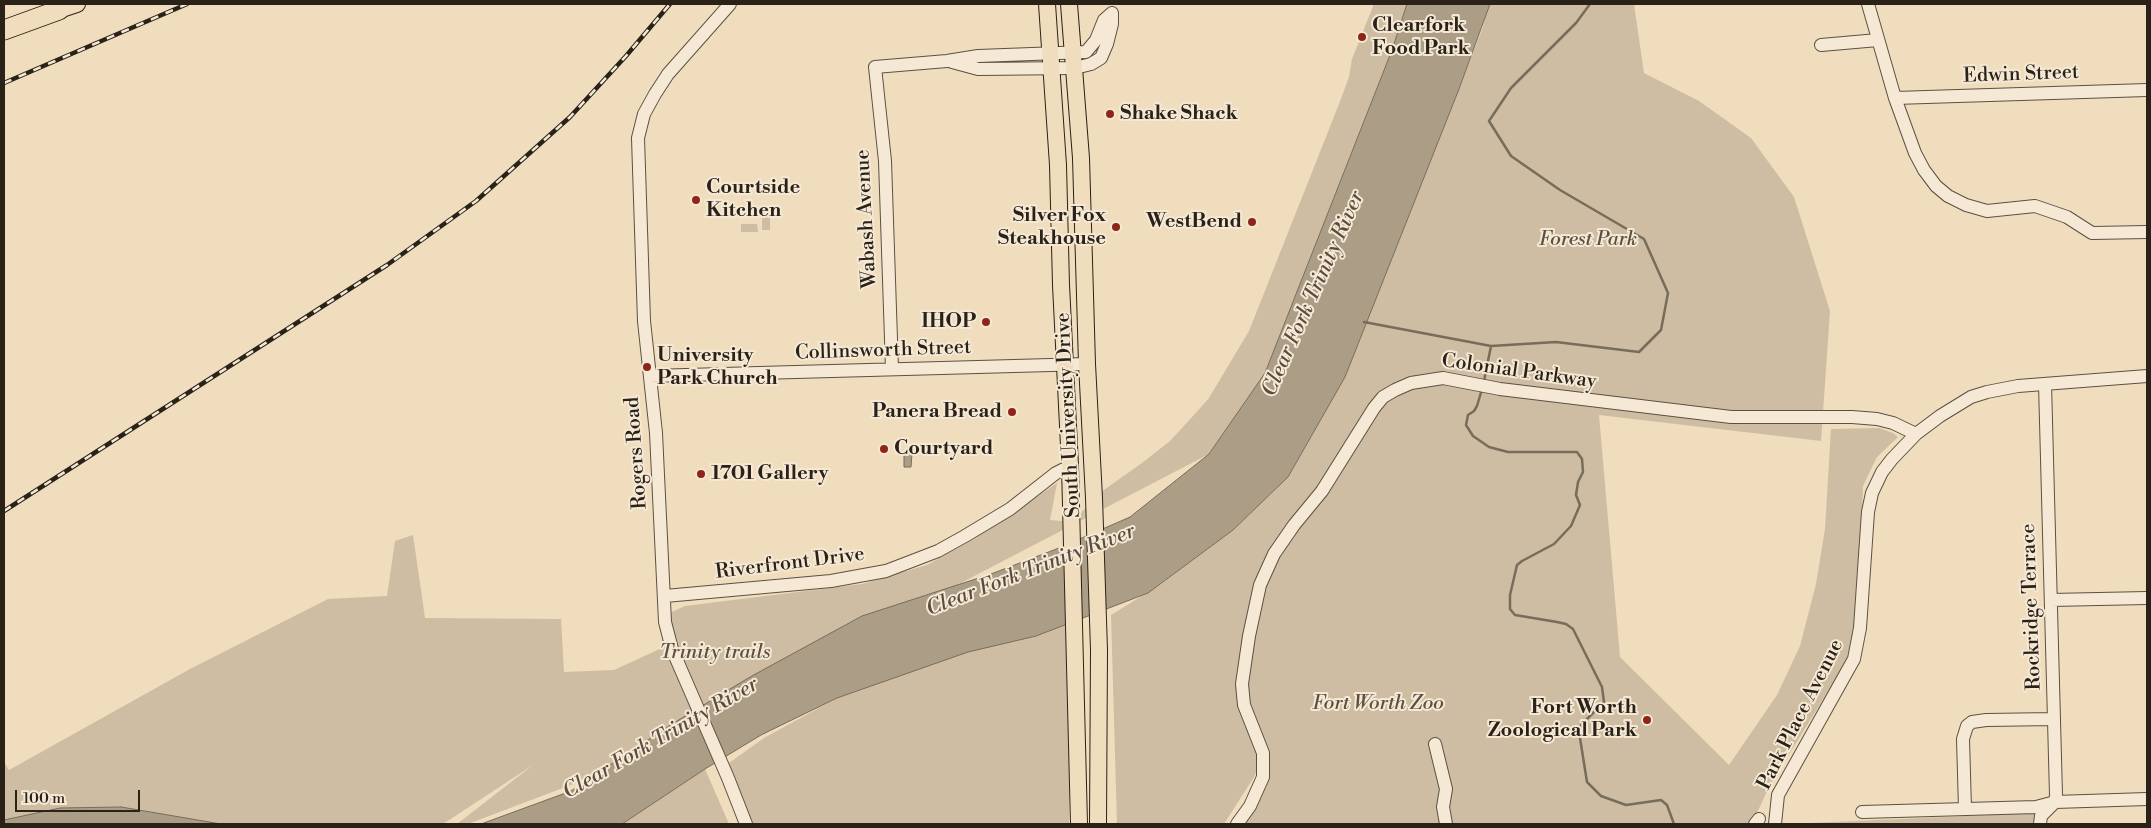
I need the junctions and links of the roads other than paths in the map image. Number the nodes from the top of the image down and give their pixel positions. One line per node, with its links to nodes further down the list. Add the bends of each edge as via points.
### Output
1 (730, 4): 18 (street, Rogers Road, via 668,74 648,104 640,128 644,321)
2 (1048, 4): 10 (main road, South University Drive)
3 (1069, 4): 9 (main road, South University Drive)
4 (1868, 4): 7 (street)
5 (64, 6): 6 (highway)
6 (4, 30)
7 (1878, 40): 8 (street); 13 (street)
8 (1821, 45)
9 (1072, 52): 10 (street); 11 (main road, South University Drive); 11 (street, via 1090,49 1104,20 1112,13 1112,24 1101,58)
10 (1052, 61): 11 (street); 16 (main road, South University Drive); 17 (street, Wabash Avenue, via 978,70 947,61 875,67 885,161)
11 (1075, 68): 15 (main road, South University Drive)
12 (2147, 90): 13 (street, Edwin Street)
13 (1896, 98): 14 (street, via 1924,170 1948,196 1987,211 2035,206 2067,217 2092,233)
14 (2147, 232)
15 (1087, 364): 16 (street, Collinsworth Street); 23 (main road, South University Drive)
16 (1065, 365): 17 (street, Collinsworth Street); 22 (main road, South University Drive)
17 (892, 369): 18 (street, Collinsworth Street)
18 (650, 376): 24 (street, Rogers Road)
19 (2147, 376): 20 (street, Park Place Avenue)
20 (2045, 384): 21 (street, Park Place Avenue, via 2018,386 1970,397); 26 (street, Rockridge Terrace)
21 (1916, 434): 36 (street, Colonial Parkway, via 1877,419 1731,417 1500,389 1453,379 1435,378 1411,383 1384,397 1322,491 1274,554 1260,584 1242,684 1244,705 1263,753 1262,777 1250,806); 38 (street, Park Place Avenue, via 1882,472 1872,493 1860,628 1854,659 1778,795)
22 (1070, 466): 23 (main road, via 1081,465 1088,475); 24 (street, Riverfront Drive, via 965,536 938,551 886,571 831,582); 34 (main road, South University Drive)
23 (1094, 503): 35 (main road, South University Drive, via 1099,650)
24 (664, 596): 33 (street, Rogers Road, via 665,622 672,650)
25 (2147, 598): 26 (street)
26 (2051, 600): 27 (street, Rockridge Terrace)
27 (2054, 719): 30 (street, Rockridge Terrace); 31 (street, via 1986,720 1967,726 1963,739)
28 (1436, 744): 37 (street, via 1446,789 1443,807)
29 (2147, 798): 30 (street)
30 (2055, 802): 31 (street, via 2036,808); 39 (street, via 2041,816)
31 (1965, 809): 32 (street)
32 (1862, 812)
33 (746, 824)
34 (1079, 824)
35 (1098, 824)
36 (1237, 824)
37 (1446, 824)
38 (1775, 824)
39 (2040, 824)

